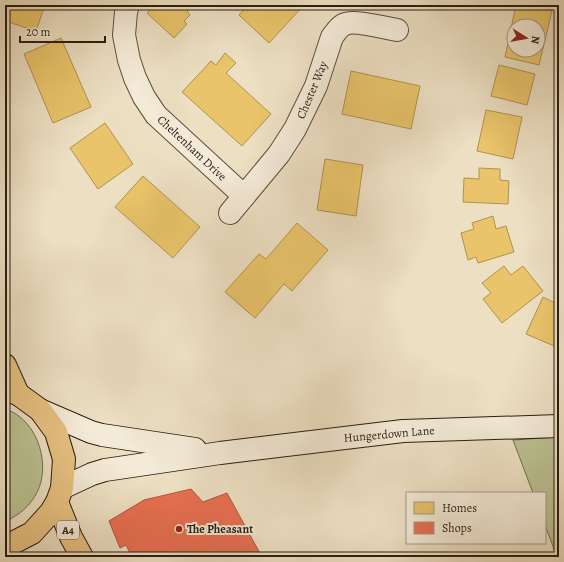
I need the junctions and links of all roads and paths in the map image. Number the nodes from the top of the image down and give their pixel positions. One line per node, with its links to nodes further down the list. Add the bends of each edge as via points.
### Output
1 (128, 5): 3 (main road, Cheltenham Drive, via 124,35 129,60 144,97 156,115)
2 (397, 30): 3 (main road, Chester Way, via 352,23 343,25 332,37 316,86 280,154)
3 (244, 196): 4 (main road)
4 (230, 213)
5 (5, 365): 6 (main road)
6 (12, 392): 7 (main road)
7 (40, 410): 9 (main road, Hungerdown Lane, via 102,435); 10 (main road, via 56,432 64,459)
8 (559, 426): 9 (main road, Hungerdown Lane, via 403,431)
9 (220, 452): 10 (main road, Hungerdown Lane, via 105,470 92,474)
10 (59, 495): 11 (main road, via 51,512 32,533); 12 (main road, A4, via 71,537)
11 (5, 547)
12 (82, 557)

